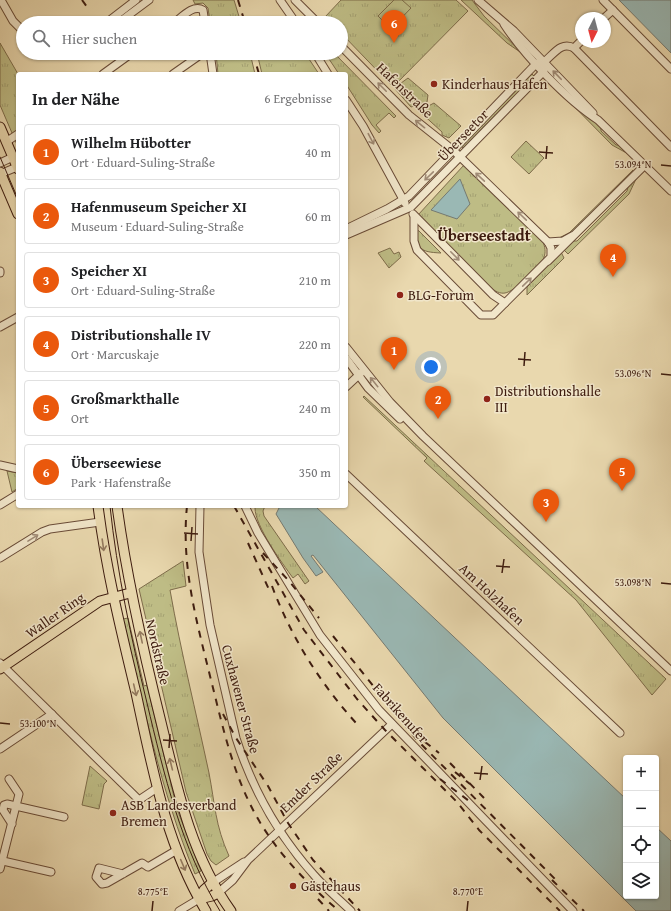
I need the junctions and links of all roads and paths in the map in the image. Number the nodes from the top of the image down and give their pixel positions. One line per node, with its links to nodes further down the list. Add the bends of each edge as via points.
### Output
1 (1, 0): 17 (street)
2 (136, 0): 10 (street)
3 (148, 0): 11 (street)
4 (280, 0): 14 (street)
5 (295, 0): 8 (street)
6 (478, 0): 24 (street, via 514,31)
7 (603, 0): 9 (street)
8 (304, 9): 15 (street); 16 (street)
9 (612, 10): 25 (street)
10 (115, 16)
11 (127, 16)
12 (184, 16): 13 (street, via 195,8 203,10)
13 (204, 16)
14 (291, 16)
15 (299, 16)
16 (311, 16)
17 (16, 25)
18 (574, 48): 24 (street, Überseetor, via 563,45); 36 (street)
19 (348, 53): 37 (street, Hafenstraße, one-way to 19, via 409,115)
20 (122, 60): 27 (street)
21 (193, 60): 28 (street)
22 (211, 60): 29 (street)
23 (319, 60): 30 (street)
24 (541, 63): 26 (street); 32 (street, one-way to 24, via 589,108); 37 (street, Überseetor)
25 (671, 69)
26 (544, 71): 32 (street, via 587,113); 39 (street, Überseetor)
27 (106, 72)
28 (176, 72)
29 (212, 72)
30 (327, 72)
31 (348, 103): 46 (street, one-way to 46)
32 (598, 120): 42 (street)
33 (0, 126): 35 (main road)
34 (16, 135): 35 (street)
35 (6, 142): 38 (main road)
36 (671, 147)
37 (453, 150): 39 (street, Hafenstraße); 46 (street, Überseetor, one-way to 46)
38 (13, 156): 40 (street); 41 (main road)
39 (460, 157): 48 (street, Überseetor); 53 (street, Hafenstraße, one-way to 39)
40 (0, 163)
41 (16, 163)
42 (645, 165): 45 (street); 52 (street)
43 (16, 169): 44 (street)
44 (0, 173): 47 (main road)
45 (671, 191)
46 (403, 200): 48 (street); 50 (street, Überseetor)
47 (16, 209)
48 (407, 209): 49 (street); 51 (street, Überseetor)
49 (414, 216): 55 (street, one-way to 55, via 493,295); 55 (street, via 414,241 417,250 481,315 493,315)
50 (348, 228)
51 (348, 234)
52 (575, 234): 53 (street, via 563,241); 54 (street)
53 (548, 242): 54 (street, via 551,252)
54 (548, 261): 55 (street, one-way to 54)
55 (505, 302)
56 (16, 318): 57 (street)
57 (0, 327)
58 (348, 350): 60 (street)
59 (348, 360): 60 (street)
60 (362, 373): 61 (street); 76 (street, via 423,436)
61 (348, 385)
62 (0, 465): 63 (street)
63 (16, 469)
64 (348, 476): 79 (street, Am Holzhafen)
65 (16, 495): 66 (street)
66 (0, 505)
67 (98, 508): 71 (main road)
68 (117, 508): 73 (main road, Nordstraße)
69 (200, 508): 86 (street, Cuxhavener Straße, via 199,552 210,625 236,738 247,768)
70 (246, 508): 78 (street, Fabrikenufer, via 258,533 320,635)
71 (100, 522): 72 (street, one-way to 71, via 46,530); 74 (main road, one-way to 74)
72 (0, 558)
73 (130, 593): 74 (main road, Waller Ring); 93 (main road, Nordstraße, one-way to 73, via 180,802)
74 (113, 598): 75 (main road, Waller Ring, via 100,601); 82 (main road, one-way to 82)
75 (1, 666): 77 (street)
76 (671, 671)
77 (52, 714): 80 (street); 82 (street, via 139,800)
78 (392, 724): 86 (street, Emder Straße); 100 (street, Fabrikenufer)
79 (620, 733)
80 (0, 749)
81 (9, 779): 83 (street, via 19,794)
82 (157, 788): 87 (main road)
83 (15, 806): 84 (street); 85 (street); 85 (street, via 7,804 3,810)
84 (64, 817)
85 (12, 824): 89 (street)
86 (280, 831): 88 (street, Emder Straße); 99 (street, Cuxhavener Straße, via 314,876)
87 (177, 850): 92 (street, via 148,867 142,864); 95 (main road, one-way to 95)
88 (248, 860): 93 (street, Emder Straße); 94 (street, Emder Straße, via 233,880)
89 (3, 861): 90 (street); 91 (street)
90 (0, 869)
91 (51, 872)
92 (123, 874)
93 (212, 883): 94 (main road, Nordstraße); 95 (main road, Emder Straße)
94 (218, 893): 95 (main road, Emder Straße); 98 (main road, Nordstraße)
95 (199, 899): 96 (street, Emder Straße); 97 (main road)
96 (179, 911)
97 (206, 911)
98 (231, 911)
99 (351, 911)
100 (573, 911)

